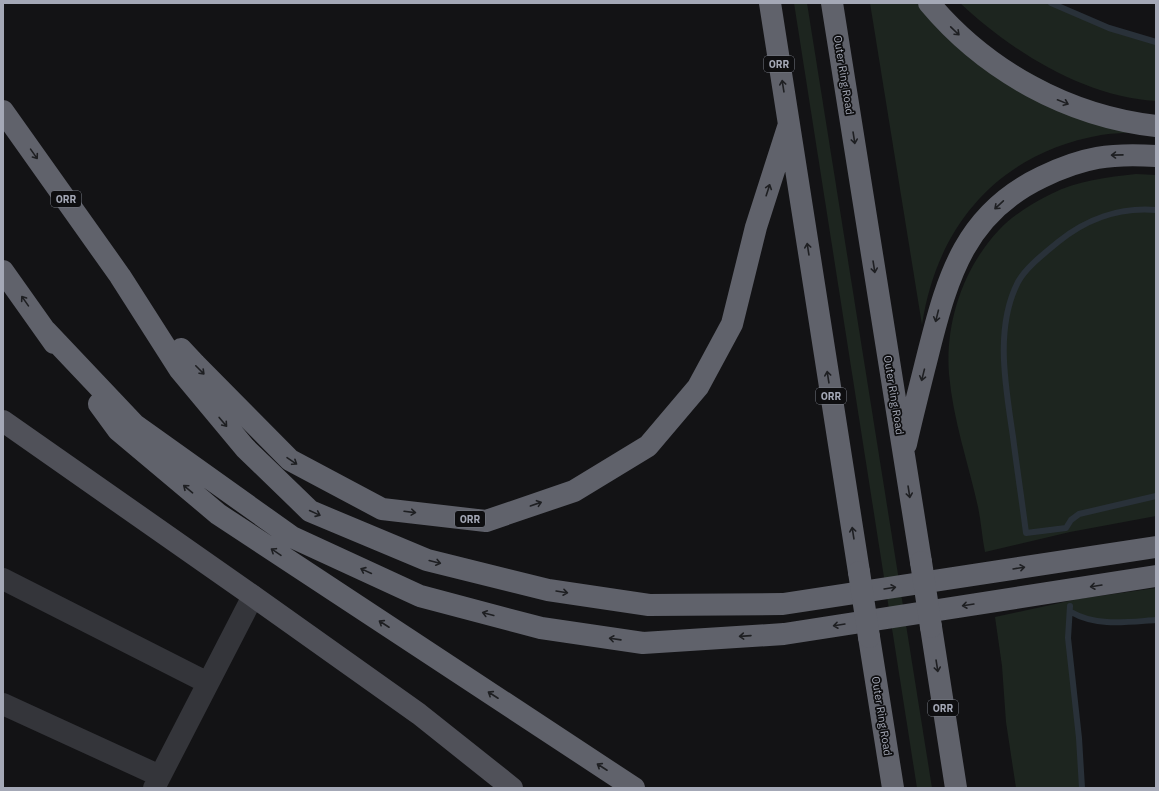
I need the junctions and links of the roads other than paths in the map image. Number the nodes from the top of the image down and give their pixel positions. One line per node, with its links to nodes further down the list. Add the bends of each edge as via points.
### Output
1 (770, 3): 6 (highway, Outer Ring Road / ORR, one-way to 1)
2 (832, 3): 13 (highway, Outer Ring Road / ORR, one-way to 13)
3 (929, 3): 7 (highway, one-way to 7, via 965,41 1015,78 1088,111)
4 (3, 102): 5 (highway, ORR)
5 (7, 116): 10 (highway, ORR, one-way to 10)
6 (789, 124): 10 (highway, ORR, one-way to 6, via 195,364 290,460 382,509 486,521 574,491 648,446 698,387 732,324 756,227); 23 (highway, Outer Ring Road / ORR, one-way to 6, bridge)
7 (1156, 126)
8 (1156, 156): 13 (highway, one-way to 13, via 1112,155 1060,168 1009,196 988,215 969,238 941,301)
9 (3, 270): 11 (highway, one-way to 9)
10 (120, 276): 14 (highway, ORR, one-way to 14, via 180,370 245,448 310,511 427,560 548,590 649,605 783,604)
11 (46, 331): 15 (highway, one-way to 11, via 784,634 643,643 541,628 420,596 286,532 135,425); 22 (highway, one-way to 11, via 218,514 118,430)
12 (3, 421): 17 (main road)
13 (903, 454): 24 (highway, Outer Ring Road / ORR, one-way to 24, bridge)
14 (1156, 547)
15 (1156, 576)
16 (3, 579): 18 (street)
17 (253, 596): 18 (street); 21 (main road, via 419,714)
18 (208, 683): 20 (street)
19 (3, 704): 20 (street)
20 (157, 782)
21 (512, 788)
22 (634, 788)
23 (893, 788)
24 (956, 788)

